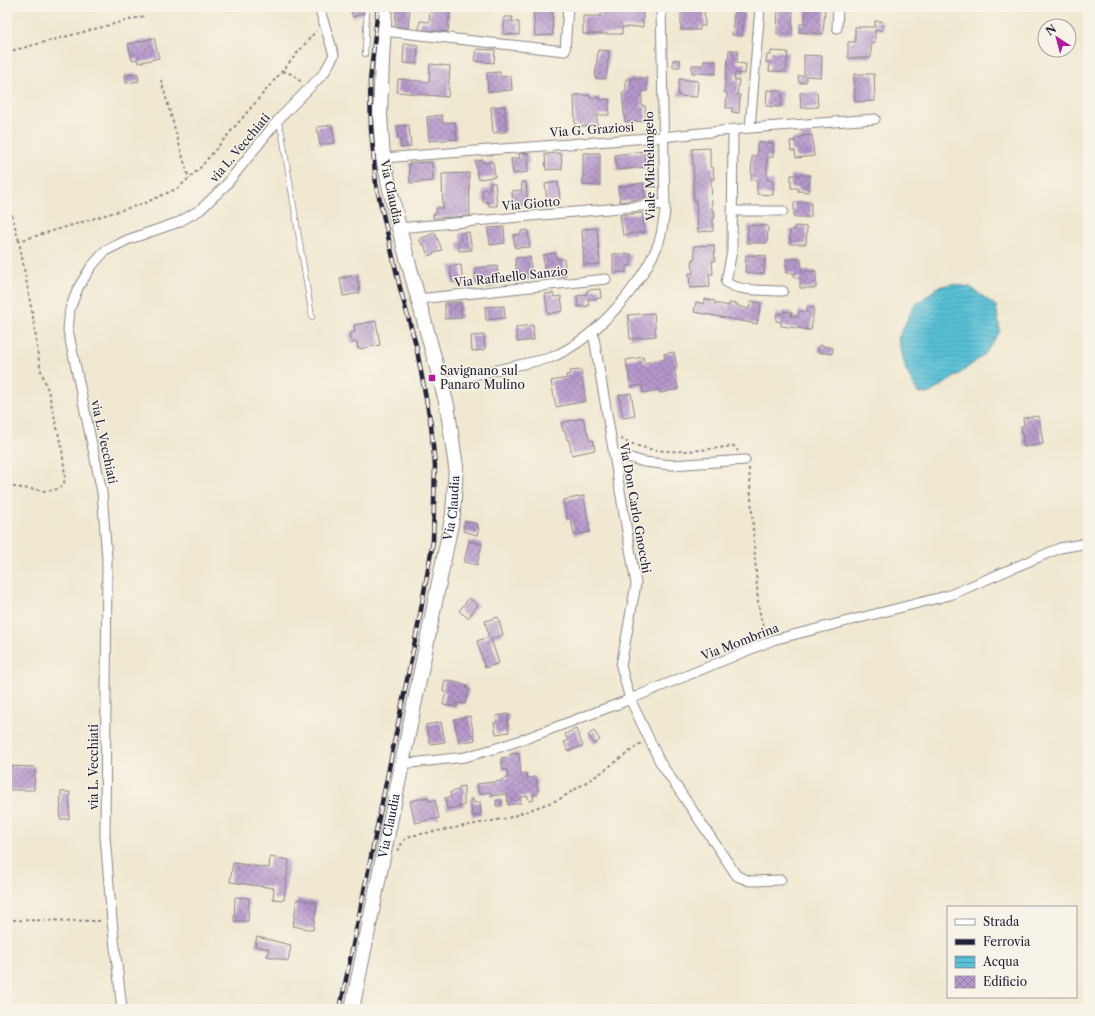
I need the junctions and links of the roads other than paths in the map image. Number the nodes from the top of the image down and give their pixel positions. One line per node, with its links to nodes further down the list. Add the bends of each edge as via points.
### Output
1 (319, 7): 12 (street, via L. Vecchiati, via 334,55 324,73)
2 (367, 7): 10 (lane)
3 (385, 7): 9 (main road, Via Claudia)
4 (568, 7): 9 (street, via 565,51)
5 (661, 7): 15 (street, Viale Michelangelo)
6 (760, 7): 13 (street)
7 (838, 7): 8 (street)
8 (837, 28)
9 (384, 31): 16 (main road, Via Claudia, via 380,115)
10 (365, 54)
11 (875, 119): 13 (street, Via G. Graziosi)
12 (278, 120): 24 (lane); 33 (street, via L. Vecchiati, via 226,185 200,210 179,222 127,240 105,251 78,288 70,309 68,330 102,492 107,559 105,836)
13 (750, 128): 14 (street, Via G. Graziosi)
14 (733, 129): 15 (street, Via G. Graziosi); 18 (street)
15 (662, 137): 16 (street, Via G. Graziosi); 17 (street, Viale Michelangelo)
16 (383, 158): 20 (main road, Via Claudia)
17 (664, 204): 20 (street, Via Giotto); 25 (street, Viale Michelangelo, via 658,246 642,275)
18 (732, 211): 19 (street); 22 (street, via 732,251 726,282 738,288)
19 (783, 211)
20 (399, 228): 23 (main road, Via Claudia)
21 (606, 279): 23 (street, Via Raffaello Sanzio)
22 (783, 291)
23 (418, 299): 26 (main road, Via Claudia)
24 (312, 317)
25 (593, 332): 26 (street, Viale Michelangelo, via 564,353 550,358); 27 (street, Via Don Carlo Gnocchi)
26 (442, 382): 31 (main road, Via Claudia, via 456,467 453,514)
27 (614, 453): 28 (street, via 644,462 672,465); 30 (street, Via Don Carlo Gnocchi, via 636,584 621,666)
28 (745, 460)
29 (1088, 543): 30 (street, Via Mombrina, via 1060,548 950,595 770,641)
30 (626, 701): 31 (street, Via Mombrina, via 527,738 465,757); 32 (street, Via Don Carlo Gnocchi, via 660,762 737,876 750,881)
31 (402, 764): 34 (main road, Via Claudia)
32 (781, 880)
33 (122, 1009)
34 (352, 1009)

